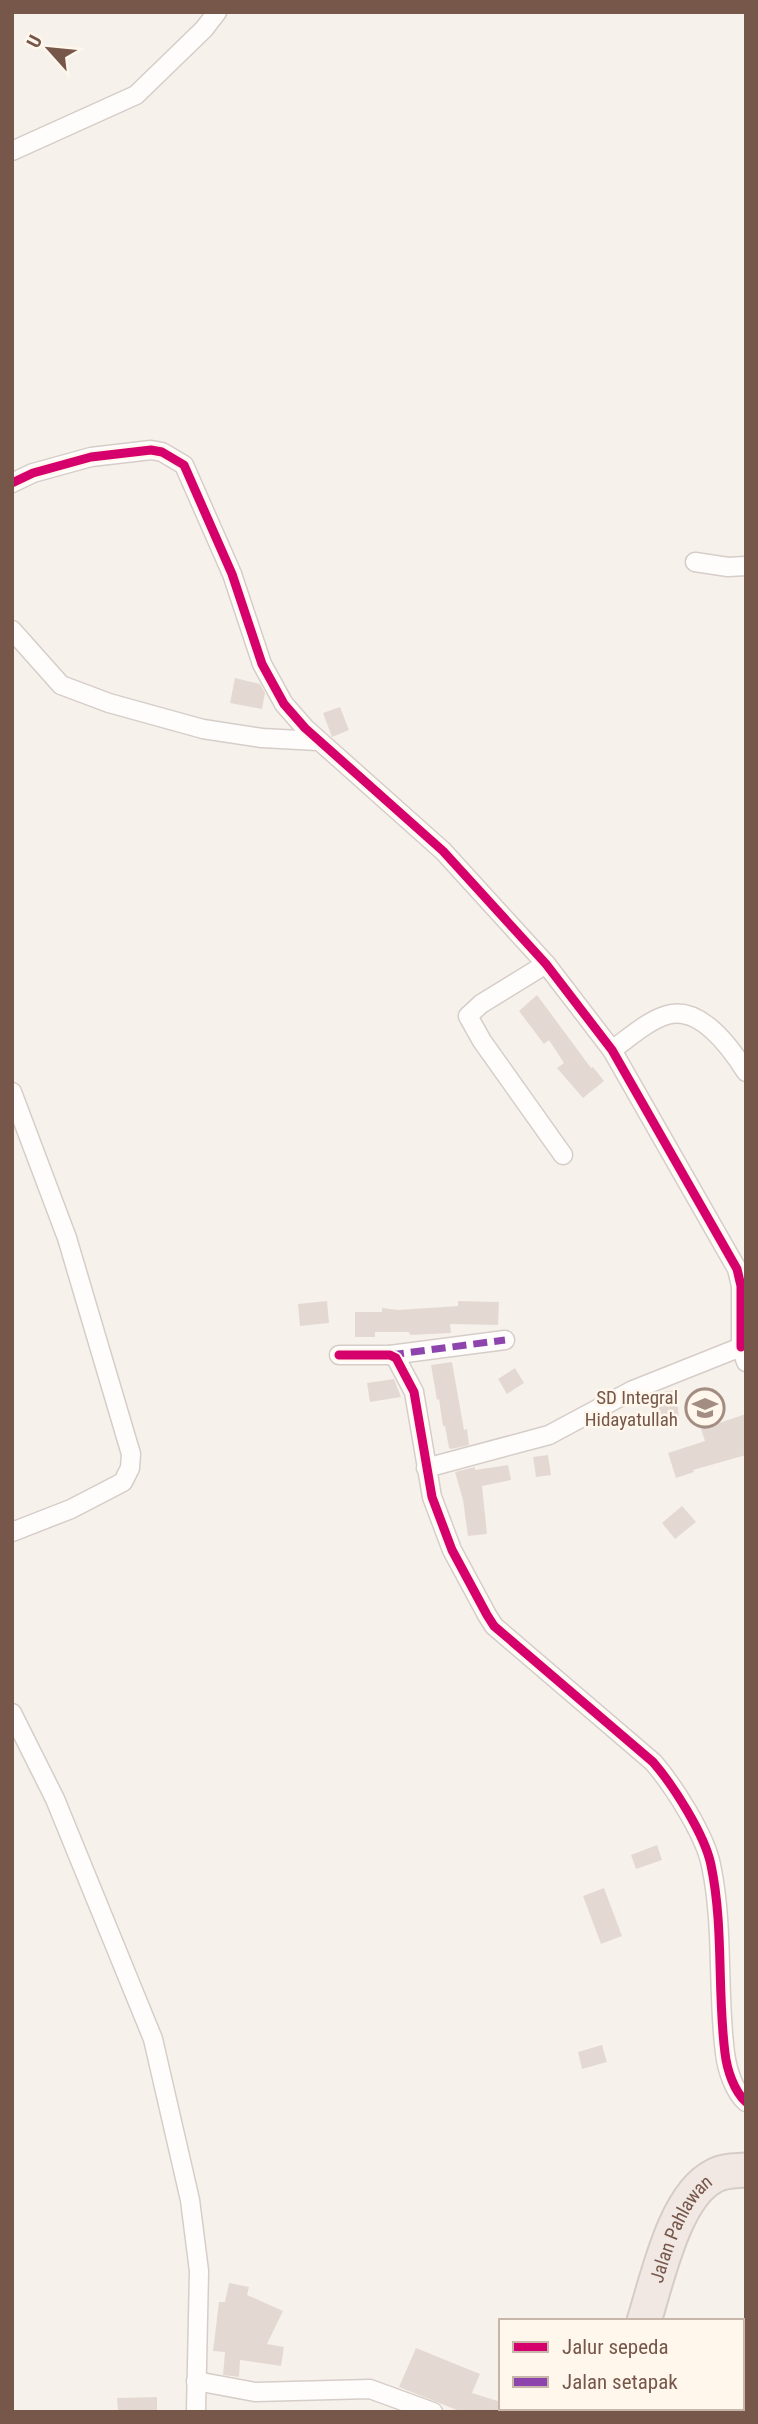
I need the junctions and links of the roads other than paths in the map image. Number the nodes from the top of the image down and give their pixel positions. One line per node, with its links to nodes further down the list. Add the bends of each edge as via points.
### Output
1 (217, 12): 2 (street, via 136,95)
2 (12, 151)
3 (12, 483): 7 (street, via 91,457 151,450 184,466 232,574 262,664 284,704)
4 (695, 562): 5 (street)
5 (746, 566)
6 (12, 630): 7 (street, via 61,685 109,703 203,729)
7 (318, 741): 8 (street, via 443,851)
8 (546, 964): 9 (street); 12 (street, via 468,1016)
9 (612, 1050): 10 (street, via 657,1019 681,1015 713,1029); 14 (street, via 737,1269)
10 (746, 1072)
11 (12, 1092): 18 (street, via 67,1237 131,1462 123,1482)
12 (563, 1155)
13 (505, 1340): 16 (street)
14 (743, 1354): 17 (street, via 633,1390 549,1435)
15 (339, 1355): 16 (street)
16 (390, 1355): 17 (street, via 414,1392)
17 (426, 1468): 20 (street, via 452,1550 494,1626 653,1762 669,1780 699,1836 711,1863 725,2055 738,2094)
18 (12, 1532)
19 (12, 1713): 23 (street, via 55,1800 153,2039 190,2200 199,2271)
20 (746, 2102)
21 (746, 2170): 22 (highway, Jalan Pahlawan, via 712,2176 691,2197 670,2241)
22 (645, 2319)
23 (196, 2381): 24 (street); 25 (street, via 256,2392 370,2389)
24 (196, 2412)
25 (433, 2412)

